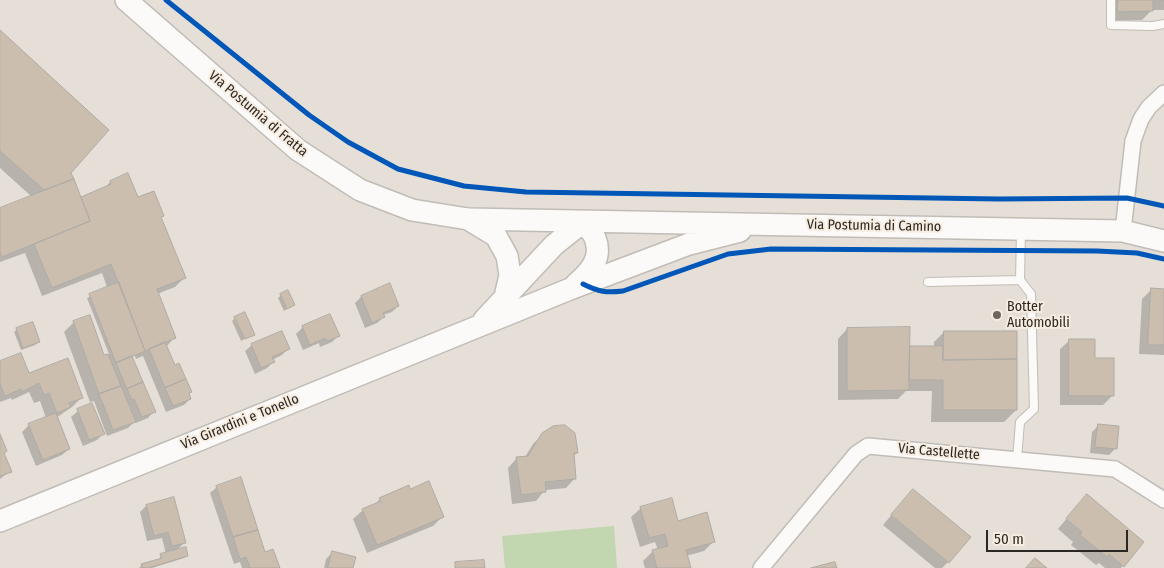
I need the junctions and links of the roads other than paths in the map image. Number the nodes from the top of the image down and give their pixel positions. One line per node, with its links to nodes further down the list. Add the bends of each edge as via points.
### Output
1 (126, 0): 5 (main road, Via Postumia di Fratta, via 298,150 360,190 412,210)
2 (1111, 0): 3 (lane, via 1111,25)
3 (1164, 24)
4 (1164, 93): 9 (street, via 1148,108 1133,141)
5 (468, 219): 6 (main road, Via Postumia di Fratta); 14 (main road, via 496,236 507,256 510,275)
6 (582, 222): 7 (main road, Via Postumia di Camino); 13 (main road, Via Girardini e Tonello, via 595,237 598,251 588,274); 14 (main road, Via Girardini e Tonello, via 554,245)
7 (769, 224): 8 (main road, Via Postumia di Camino); 13 (main road, Via Girardini e Tonello, via 689,244)
8 (1021, 229): 9 (main road, Via Postumia di Camino); 11 (lane)
9 (1123, 231): 10 (main road, Via Postumia di Camino)
10 (1164, 241)
11 (1020, 280): 12 (lane); 16 (lane, via 1031,294 1034,409 1020,422)
12 (928, 282)
13 (570, 289): 15 (main road, Via Girardini e Tonello)
14 (505, 297): 15 (main road, Via Girardini e Tonello)
15 (480, 324): 18 (main road, Via Girardini e Tonello)
16 (1017, 459): 17 (street, Via Castellette, via 1115,469); 19 (street, Via Castellette, via 868,446 856,454)
17 (1164, 500)
18 (0, 521)
19 (761, 568)

